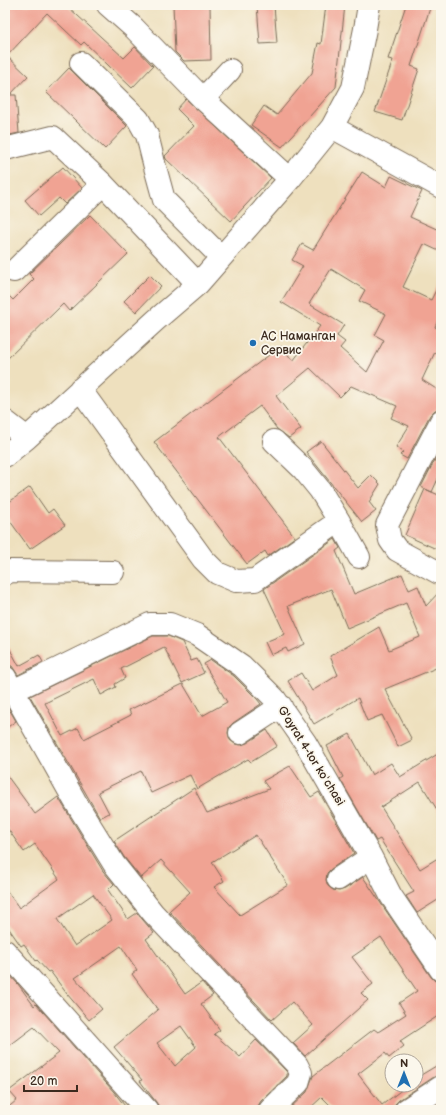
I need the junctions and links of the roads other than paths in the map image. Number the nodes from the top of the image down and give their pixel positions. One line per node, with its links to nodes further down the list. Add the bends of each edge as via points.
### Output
1 (108, 5): 4 (street)
2 (134, 5): 4 (street)
3 (369, 5): 8 (street, via 353,88)
4 (134, 28): 7 (street)
5 (80, 63): 13 (street, via 138,119 147,135 164,200)
6 (230, 70): 7 (street)
7 (203, 99): 10 (street)
8 (332, 128): 10 (street); 12 (street)
9 (5, 149): 11 (street, via 53,137)
10 (290, 179): 13 (street)
11 (103, 184): 14 (street); 15 (street)
12 (441, 187)
13 (221, 256): 15 (street)
14 (14, 271)
15 (198, 284): 16 (street)
16 (80, 389): 19 (street); 22 (street, via 203,559 216,573 236,581 255,580)
17 (5, 421): 19 (street)
18 (441, 421): 26 (street, via 387,524 390,540 397,550)
19 (27, 438): 21 (street)
20 (274, 441): 22 (street, via 303,469 320,490)
21 (5, 456)
22 (339, 521): 23 (street)
23 (359, 557)
24 (113, 572): 25 (street, via 10,571)
25 (5, 574)
26 (441, 574)
27 (9, 684): 28 (street, G'ayrat 4-tor koʻchasi, via 150,624 170,624 197,635 242,666); 36 (street, G'ayrat 4-tor koʻchasi, via 114,864 153,913 297,1065 301,1073 298,1083)
28 (281, 706): 29 (street); 30 (street, G'ayrat 4-tor koʻchasi, via 305,742)
29 (240, 733)
30 (371, 857): 31 (street); 33 (street, G'ayrat 4-tor koʻchasi, via 391,896)
31 (338, 879)
32 (5, 951): 35 (street)
33 (441, 970)
34 (441, 1087): 37 (street)
35 (147, 1110)
36 (270, 1110)
37 (406, 1110)

